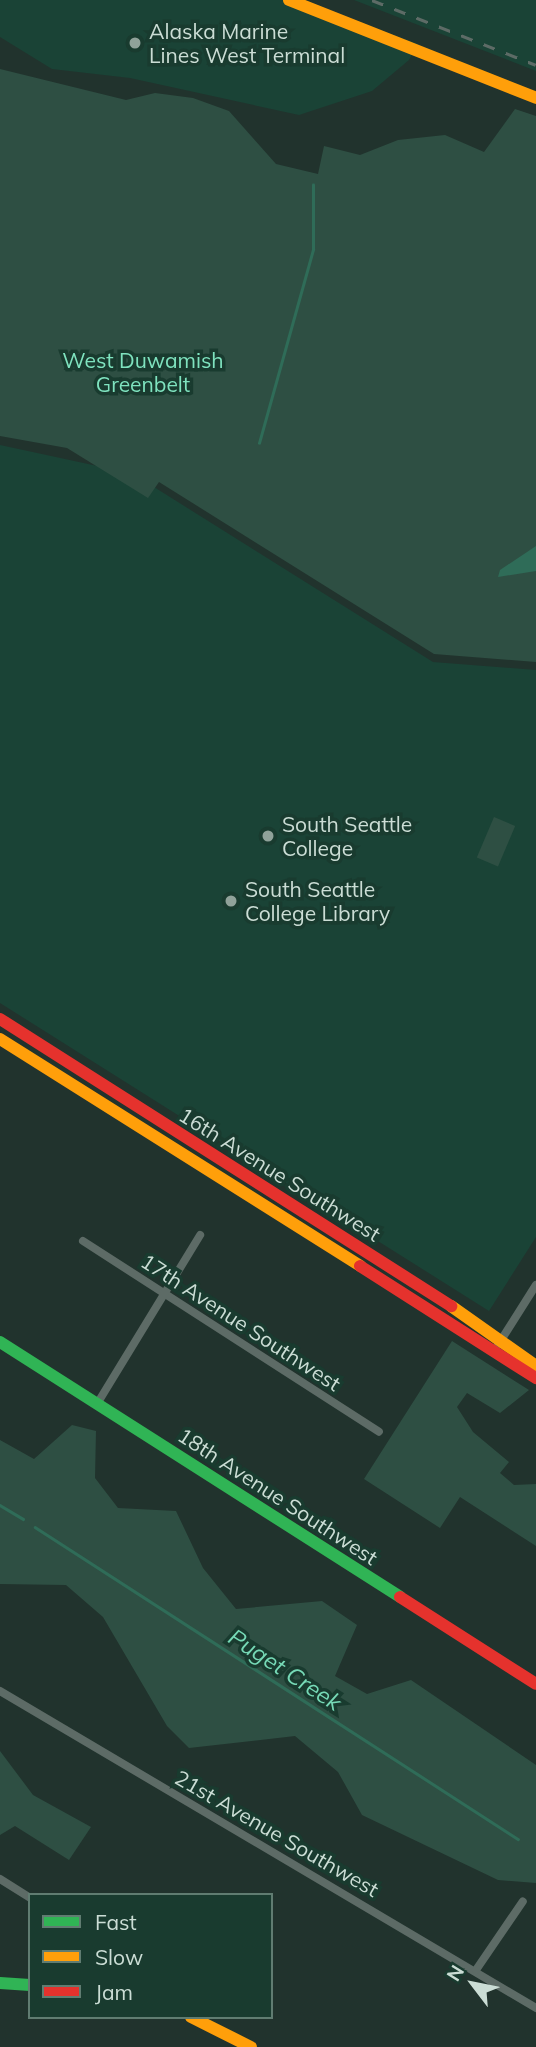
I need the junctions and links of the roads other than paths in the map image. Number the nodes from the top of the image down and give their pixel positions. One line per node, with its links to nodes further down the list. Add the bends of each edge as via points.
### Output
1 (289, 0): 2 (street)
2 (536, 98)
3 (0, 1019): 10 (street, 16th Avenue Southwest)
4 (0, 1039): 10 (street, 16th Avenue Southwest)
5 (200, 1235): 8 (street)
6 (83, 1241): 8 (street, 17th Avenue Southwest)
7 (536, 1285): 10 (street)
8 (164, 1293): 13 (street); 14 (street, 17th Avenue Southwest)
9 (0, 1342): 13 (street, 18th Avenue Southwest)
10 (497, 1346): 11 (street, 16th Avenue Southwest); 12 (street, 16th Avenue Southwest)
11 (536, 1366)
12 (536, 1378)
13 (97, 1404): 15 (street, 18th Avenue Southwest)
14 (379, 1432)
15 (536, 1684)
16 (0, 1691): 20 (street, 21st Avenue Southwest)
17 (0, 1879): 18 (street)
18 (28, 1898)
19 (523, 1901): 20 (street)
20 (476, 1970): 23 (street, 21st Avenue Southwest)
21 (0, 1983): 22 (street)
22 (28, 1985)
23 (536, 2008)
24 (195, 2019): 25 (street)
25 (251, 2047)

